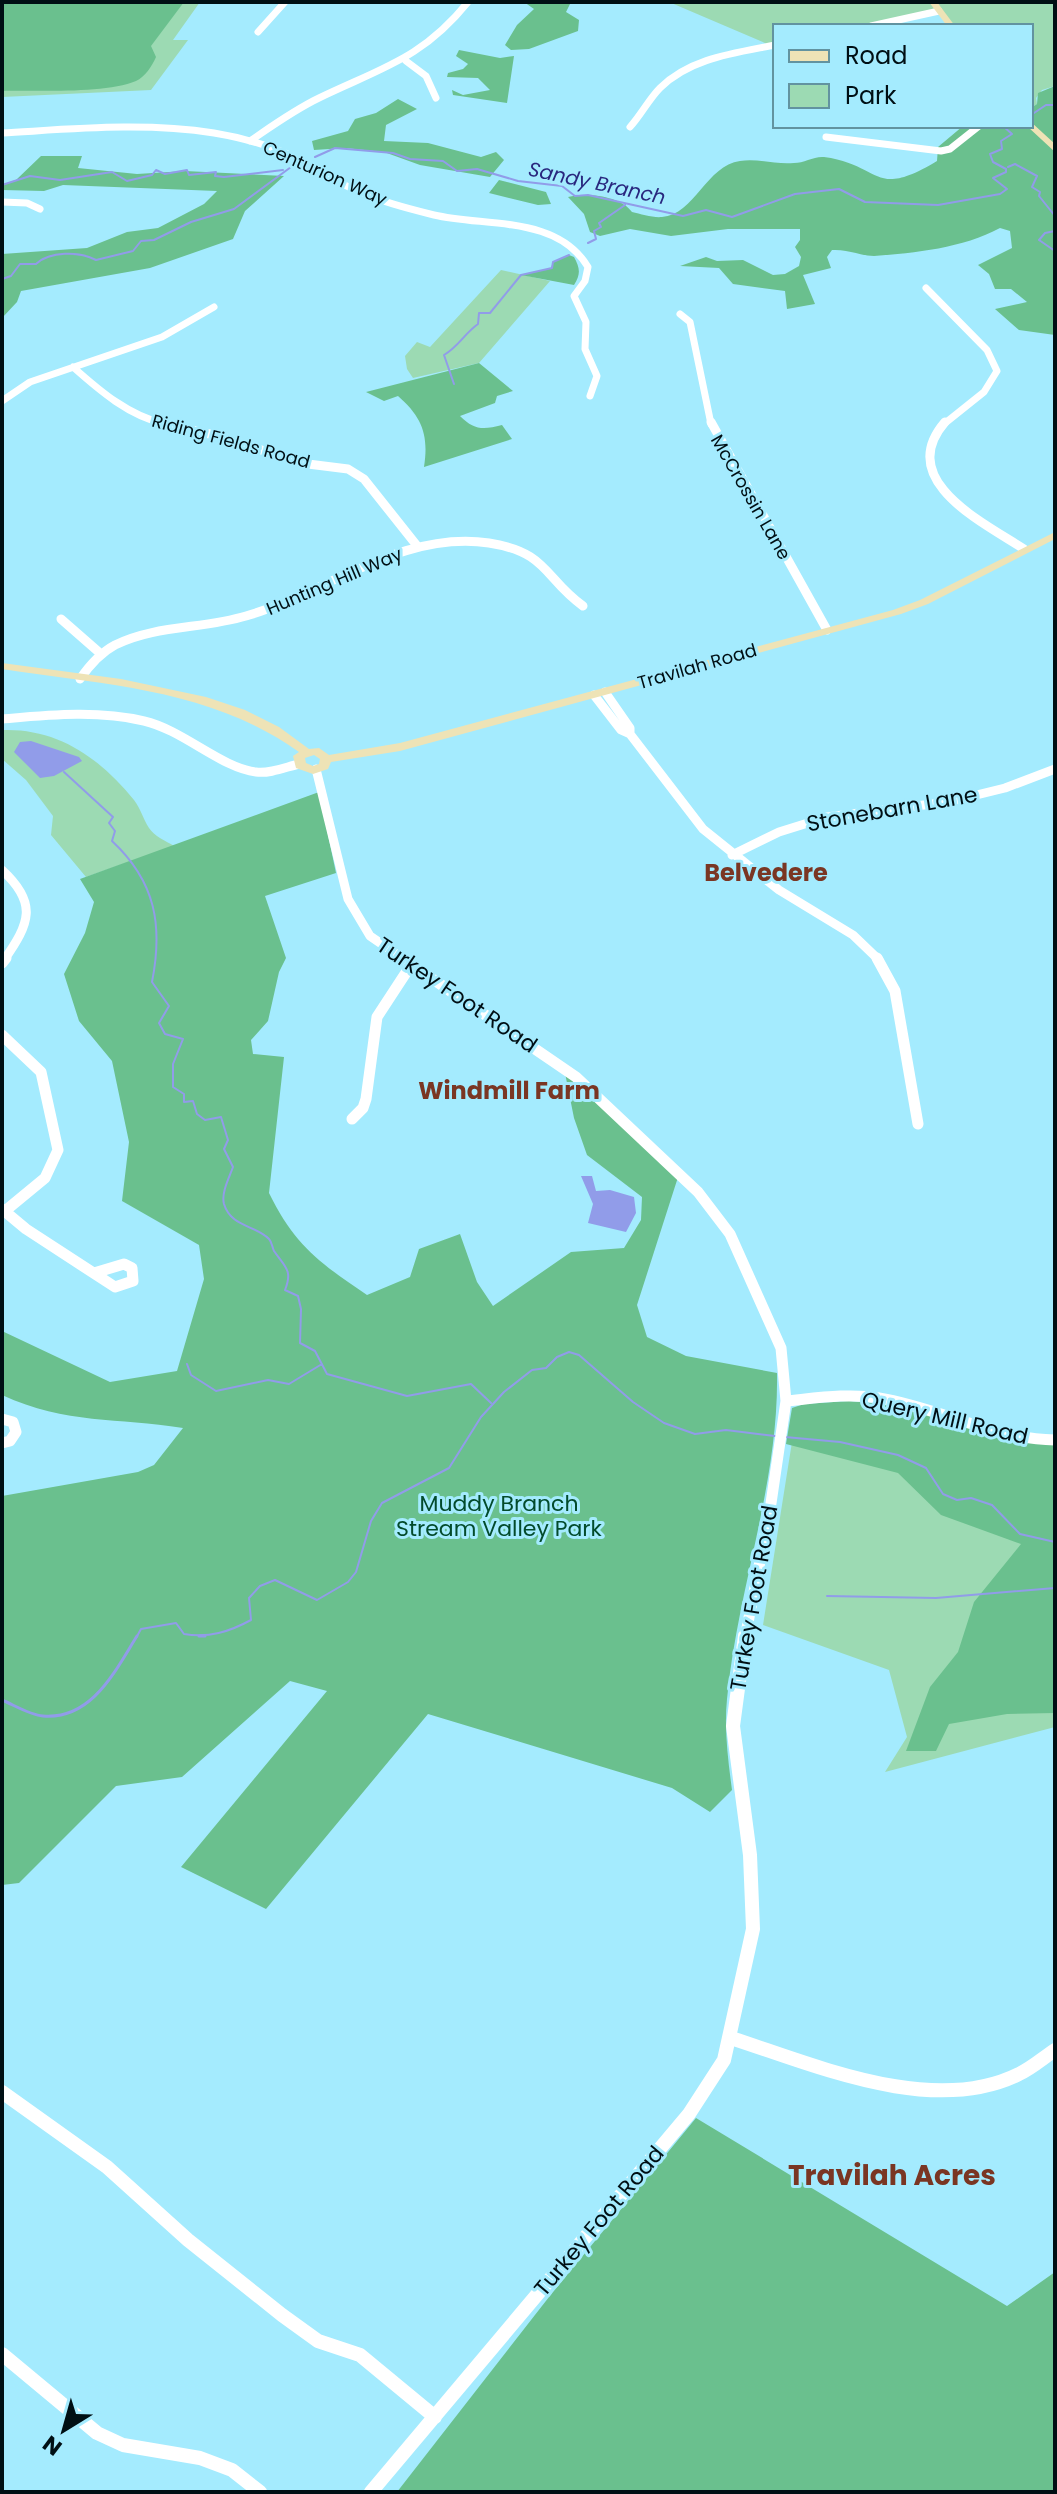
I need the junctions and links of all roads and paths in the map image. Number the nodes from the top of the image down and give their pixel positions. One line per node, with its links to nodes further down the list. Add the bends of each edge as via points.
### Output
1 (285, 2): 7 (street)
2 (468, 2): 9 (street, via 440,36)
3 (933, 2): 4 (main road)
4 (939, 11): 5 (street); 6 (main road)
5 (880, 24)
6 (949, 24)
7 (258, 32)
8 (773, 45): 11 (street, via 680,72 658,90)
9 (406, 61): 10 (street, via 426,74); 16 (street, via 304,106)
10 (436, 98)
11 (630, 127)
12 (1033, 127): 17 (main road)
13 (976, 128): 15 (street, via 941,151)
14 (2, 133): 16 (street, Centurion Way, via 160,128)
15 (826, 137)
16 (250, 141): 24 (street, Centurion Way, via 294,157 370,197 464,221 535,230 572,245 588,267 574,296 586,322 585,349 597,376)
17 (1055, 149)
18 (2, 202): 19 (street)
19 (40, 209)
20 (926, 288): 28 (street, via 987,350 997,371 989,388 934,434 928,451 930,471 949,498)
21 (214, 307): 23 (street, via 162,337)
22 (680, 314): 31 (street, McCrossin Lane, via 690,322 712,428)
23 (73, 367): 25 (street, via 30,382); 27 (street, Riding Fields Road, via 105,395 150,421 223,437 300,463 355,472)
24 (590, 396)
25 (2, 401)
26 (1055, 535): 28 (main road, Travilah Road)
27 (418, 547): 29 (street, Hunting Hill Way, via 460,541 513,549 548,569); 32 (street, Hunting Hill Way, via 247,617 140,636)
28 (1024, 549): 31 (main road, Travilah Road, via 924,602)
29 (583, 606)
30 (61, 619): 32 (street)
31 (827, 630): 35 (main road, Travilah Road)
32 (101, 654): 34 (street, Hunting Hill Way)
33 (2, 666): 34 (main road)
34 (80, 679): 37 (main road, via 225,705)
35 (600, 693): 38 (main road, Travilah Road, via 400,747); 42 (street, via 621,730 630,734 703,829)
36 (2, 719): 39 (street, via 143,720 194,739 250,770)
37 (306, 752): 38 (main road, via 319,752); 39 (main road)
38 (326, 759): 40 (main road)
39 (299, 764): 40 (main road)
40 (316, 769): 45 (street, Turkey Foot Road, via 353,913 370,936)
41 (1055, 769): 42 (street, Stonebarn Lane, via 948,802 813,821)
42 (732, 855): 48 (street, via 853,935 877,957 895,991)
43 (2, 870): 44 (street, via 25,896 29,915)
44 (2, 963)
45 (411, 965): 47 (street, via 377,1017 366,1099); 51 (street, Turkey Foot Road, via 576,1077 706,1202 730,1234 759,1293 781,1348)
46 (2, 1035): 49 (street, via 41,1072 58,1150 45,1180)
47 (352, 1119)
48 (918, 1124)
49 (4, 1210): 50 (street)
50 (94, 1273)
51 (786, 1401): 53 (street, Query Mill Road, via 881,1398 986,1431); 55 (street, Turkey Foot Road, via 736,1692 734,1739 753,1909)
52 (2, 1419): 54 (street, via 13,1422 16,1432)
53 (1055, 1440)
54 (2, 1443)
55 (731, 2038): 56 (street, via 884,2084 955,2092 1025,2073); 59 (street, Turkey Foot Road, via 714,2079 689,2114)
56 (1055, 2050)
57 (2, 2092): 59 (street, via 107,2167 282,2315 318,2341 360,2355)
58 (2, 2354): 60 (street, via 97,2433 123,2445 200,2458 232,2470)
59 (435, 2417): 61 (street, Turkey Foot Road)
60 (260, 2492)
61 (371, 2492)

